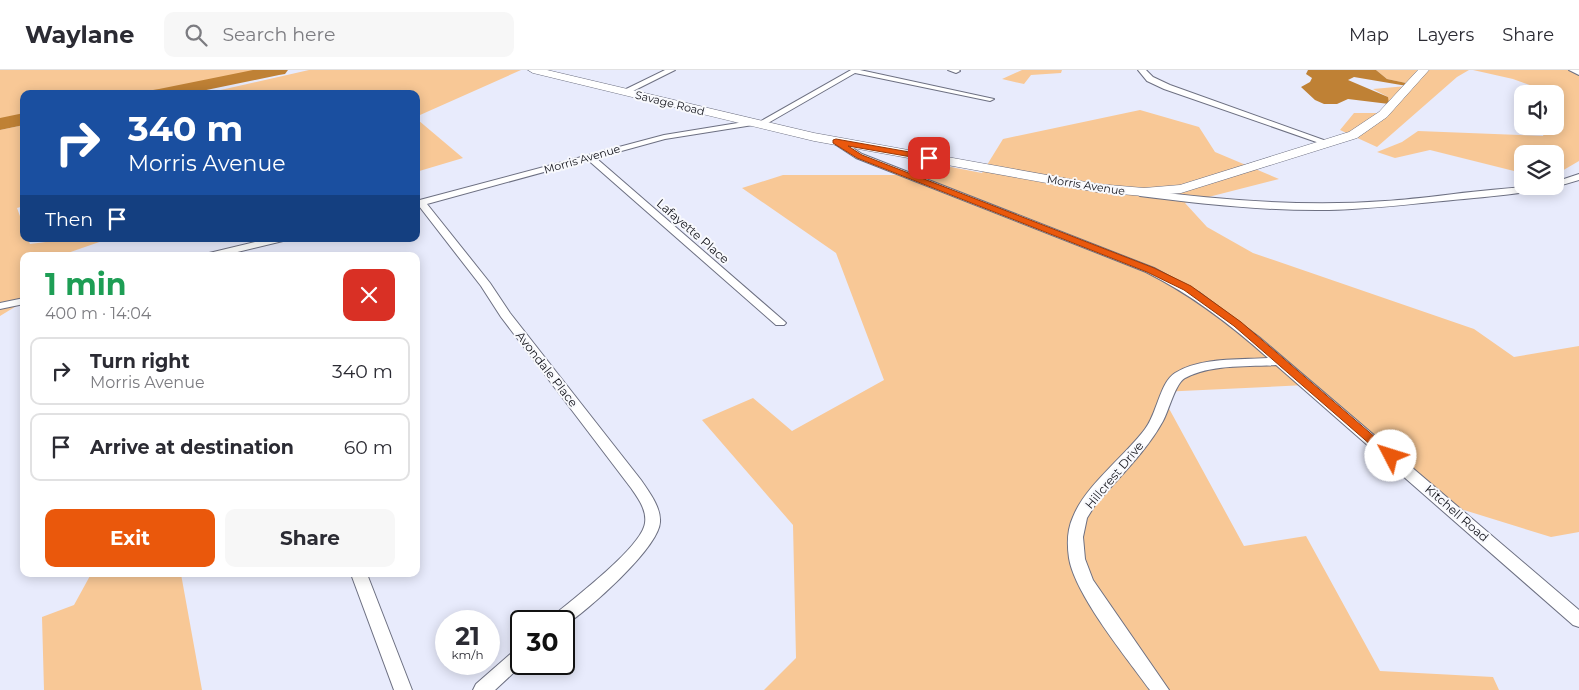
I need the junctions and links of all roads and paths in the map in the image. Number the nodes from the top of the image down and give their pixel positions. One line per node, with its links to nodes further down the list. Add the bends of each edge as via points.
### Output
1 (533, 70): 8 (street, Savage Road)
2 (671, 70): 8 (street)
3 (1142, 70): 13 (street, via 1162,85)
4 (1424, 70): 13 (street, Morris Avenue, via 1386,114 1353,135)
5 (1573, 70): 7 (street)
6 (855, 71): 9 (street); 10 (street)
7 (1579, 73)
8 (624, 92): 10 (street, Savage Road)
9 (990, 99)
10 (754, 124): 11 (street, Savage Road); 14 (street, Morris Avenue, via 664,137)
11 (807, 136): 12 (street, Morris Avenue)
12 (836, 141): 17 (street, Morris Avenue); 26 (street, Kitchell Road, via 860,156 1166,277 1206,300)
13 (1328, 143): 17 (street, Morris Avenue, via 1194,186 1160,192)
14 (590, 157): 19 (street, Morris Avenue); 25 (street, Lafayette Place)
15 (1579, 177): 16 (street)
16 (1564, 181)
17 (1126, 192): 18 (street, via 1221,203 1327,207 1396,204)
18 (1514, 192)
19 (420, 204)
20 (420, 205): 28 (street, Avondale Place, via 486,285 505,315 636,484 650,508 652,525 644,541)
21 (270, 242): 22 (street)
22 (240, 252)
23 (20, 302): 24 (street)
24 (0, 306)
25 (780, 323)
26 (1279, 361): 29 (street, Kitchell Road); 33 (street, Hillcrest Drive, via 1200,367 1179,376 1172,383 1152,432 1090,501 1080,518 1076,537 1077,559 1086,583)
27 (360, 577): 31 (street)
28 (571, 610)
29 (1579, 620)
30 (510, 665): 32 (street)
31 (403, 690)
32 (482, 690)
33 (1160, 690)

